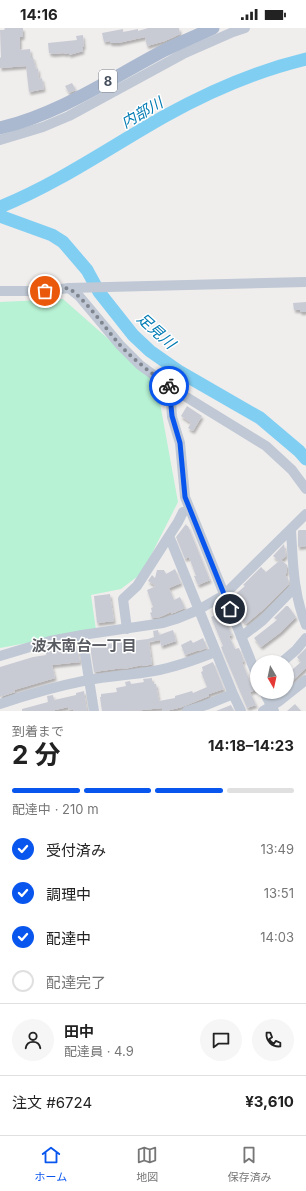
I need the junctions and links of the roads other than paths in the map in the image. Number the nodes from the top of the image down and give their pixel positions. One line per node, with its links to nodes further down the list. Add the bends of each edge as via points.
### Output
1 (213, 28): 3 (main road, 8, via 165,50 68,103)
2 (245, 28): 4 (street, via 183,54 69,116)
3 (0, 128)
4 (0, 140)
5 (306, 282): 6 (street)
6 (72, 288): 7 (street); 8 (street, via 120,345 140,365)
7 (0, 291)
8 (170, 387): 9 (street, via 266,446 292,470); 15 (street, via 172,416 180,443 185,497)
9 (306, 489)
10 (183, 512): 13 (street)
11 (306, 514): 12 (street)
12 (291, 530): 14 (street); 15 (street)
13 (169, 536): 16 (street); 18 (street, via 136,586 123,599)
14 (295, 587): 17 (street); 20 (street, via 262,621)
15 (224, 595): 16 (street); 20 (street)
16 (198, 610): 18 (street, via 163,623); 22 (street)
17 (306, 624)
18 (127, 628): 19 (street)
19 (82, 635): 24 (street, via 50,641); 26 (street)
20 (241, 637): 25 (street)
21 (306, 638): 23 (street)
22 (215, 652): 26 (street, via 174,667); 28 (street)
23 (290, 655)
24 (0, 656)
25 (250, 659)
26 (89, 680): 30 (street, via 29,694); 32 (street)
27 (306, 680): 31 (street)
28 (233, 694): 33 (street); 34 (street)
29 (266, 699): 31 (street)
30 (0, 704)
31 (269, 710)
32 (94, 711)
33 (187, 711)
34 (241, 711)

